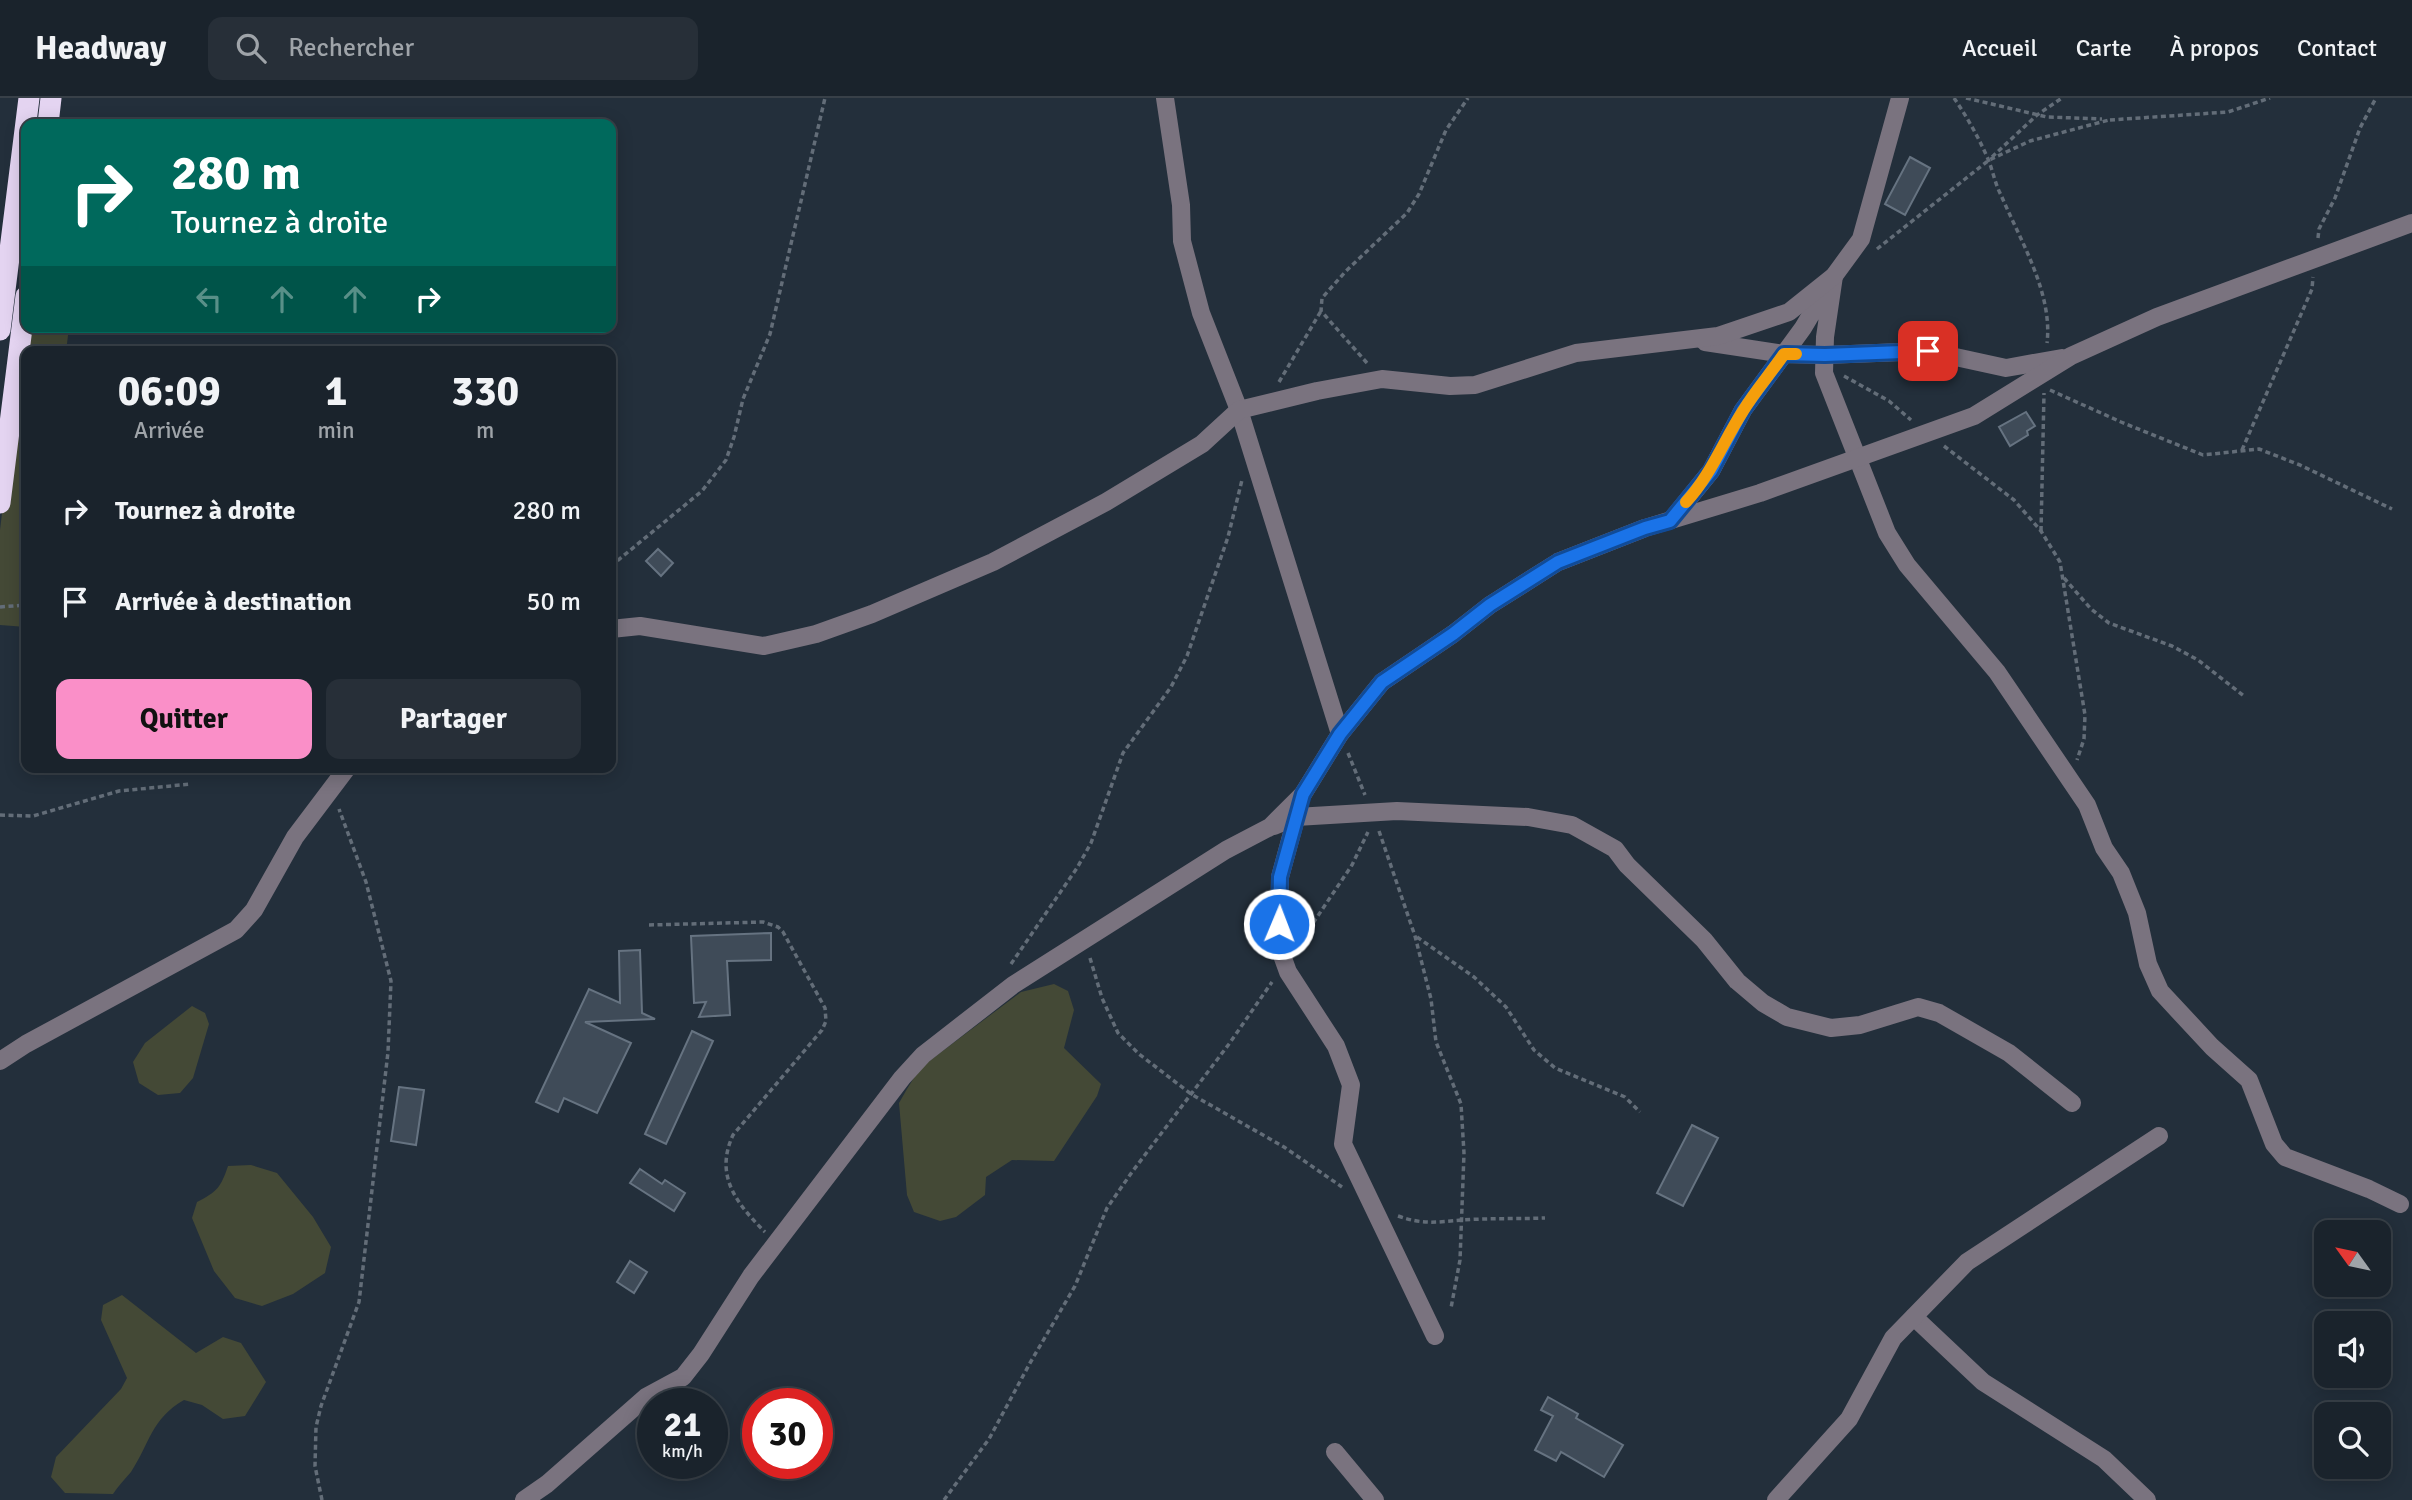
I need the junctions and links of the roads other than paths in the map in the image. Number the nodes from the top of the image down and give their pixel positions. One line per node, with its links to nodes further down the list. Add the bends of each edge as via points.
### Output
1 (29, 98): 5 (highway)
2 (51, 98): 6 (highway)
3 (1165, 98): 16 (street, via 1182,241 1201,313)
4 (1900, 98): 9 (street, via 1861,239)
5 (26, 119)
6 (49, 119)
7 (21, 162): 10 (highway)
8 (2412, 223): 14 (street, via 2157,317)
9 (1835, 276): 12 (street, via 1789,312 1718,336); 13 (street); 15 (street)
10 (0, 330)
11 (21, 333): 18 (highway)
12 (1681, 339): 13 (street); 16 (street, via 1576,354 1475,384 1382,379)
13 (1784, 354): 15 (street); 19 (street, via 1743,410 1711,471)
14 (2071, 356): 15 (street, via 2006,368 1928,351); 17 (street, via 1974,416)
15 (1825, 361): 17 (street, via 1824,373)
16 (1239, 410): 20 (street, via 1202,444 993,562 816,634 764,646 640,626); 21 (street)
17 (1857, 459): 19 (street); 29 (street, via 1887,533 1907,565 1997,672 2087,805 2137,913 2148,964 2160,991 2249,1080 2274,1144 2285,1157)
18 (0, 503)
19 (1670, 521): 21 (street, via 1589,549 1529,580 1382,682)
20 (616, 628)
21 (1340, 734): 23 (street)
22 (343, 773): 26 (street, via 295,838 254,910 236,930)
23 (1303, 794): 24 (street); 25 (street)
24 (1296, 817): 25 (street); 27 (street, via 1397,811 1528,817 1572,825 1615,849 1704,940 1737,981 1787,1017 1831,1028 1860,1025 1918,1007 1939,1013 2009,1053); 31 (street, via 1280,877 1279,947 1288,972 1336,1046 1351,1085 1343,1144)
25 (1270, 827): 33 (street, via 1013,985 923,1055 751,1276 683,1377 646,1397)
26 (0, 1061)
27 (2072, 1103)
28 (2159, 1136): 30 (street, via 1967,1262)
29 (2400, 1204)
30 (1914, 1317): 35 (street, via 1893,1338 1849,1419); 36 (street, via 1983,1382 2104,1459)
31 (1435, 1336)
32 (1335, 1452): 34 (street)
33 (524, 1500)
34 (1375, 1500)
35 (1776, 1500)
36 (2147, 1500)

